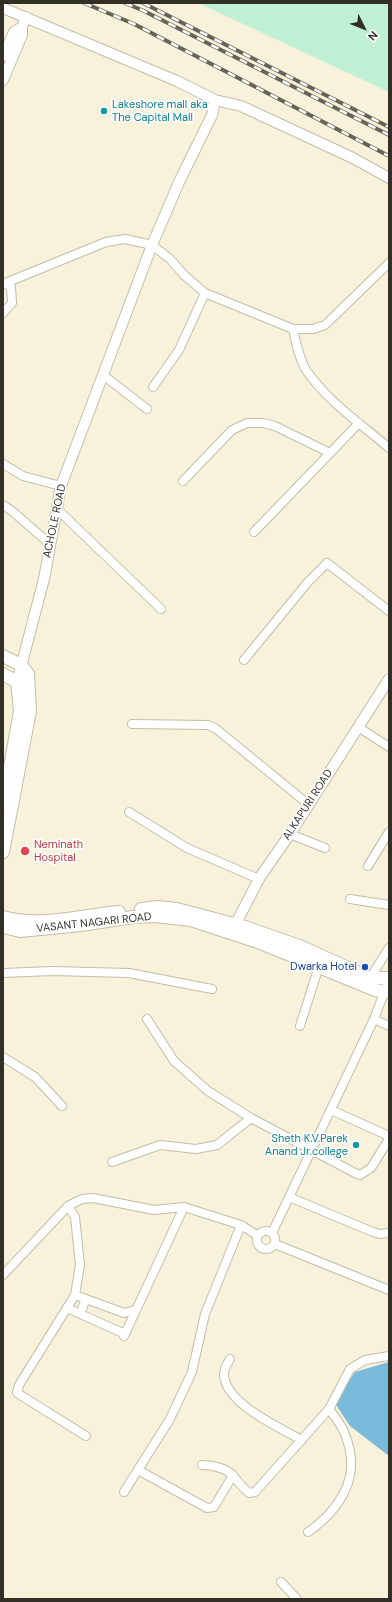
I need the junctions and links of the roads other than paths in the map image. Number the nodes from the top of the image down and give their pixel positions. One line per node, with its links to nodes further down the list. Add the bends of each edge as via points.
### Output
1 (3, 8): 2 (street)
2 (26, 17): 3 (street); 6 (street, via 177,80)
3 (22, 27): 4 (street, via 14,32); 5 (street, via 22,35)
4 (3, 56)
5 (3, 80)
6 (215, 100): 7 (street, via 242,106 353,158); 8 (street, ACHOLE ROAD, via 212,115)
7 (389, 178)
8 (152, 245): 10 (street, via 125,239 106,242); 11 (street); 14 (street, ACHOLE ROAD)
9 (389, 263): 13 (street, via 325,325 313,329)
10 (3, 284): 12 (street, via 11,287 12,303)
11 (205, 293): 13 (street); 15 (street, via 179,350)
12 (3, 313)
13 (293, 329): 17 (street, via 297,349 306,369 325,393)
14 (103, 375): 16 (street); 22 (street, ACHOLE ROAD)
15 (153, 387)
16 (147, 409)
17 (359, 423): 18 (street); 19 (street)
18 (389, 448)
19 (330, 453): 21 (street, via 275,426 247,423 232,430); 25 (street)
20 (3, 464): 22 (street, via 23,476)
21 (183, 482)
22 (61, 486): 24 (street, ACHOLE ROAD)
23 (3, 506): 26 (street)
24 (57, 509): 26 (street, ACHOLE ROAD); 27 (street)
25 (254, 532)
26 (50, 544): 31 (street, ACHOLE ROAD)
27 (161, 609)
28 (389, 611): 30 (street, via 327,563 308,582)
29 (3, 656): 31 (main road)
30 (244, 660)
31 (25, 669): 34 (street, ACHOLE ROAD); 44 (main road, ACHOLE ROAD, via 30,711)
32 (3, 674): 34 (main road)
33 (389, 679): 36 (street, ALKAPURI ROAD)
34 (17, 682): 39 (main road, ACHOLE ROAD, via 20,711)
35 (132, 724): 38 (street, via 208,724)
36 (358, 727): 37 (street); 38 (street, ALKAPURI ROAD)
37 (389, 747)
38 (308, 804): 42 (street, ALKAPURI ROAD)
39 (3, 806)
40 (129, 812): 46 (street, via 187,848)
41 (389, 832): 45 (street)
42 (290, 834): 43 (street); 46 (street, ALKAPURI ROAD)
43 (325, 848)
44 (3, 852)
45 (368, 866)
46 (259, 879): 51 (street, ALKAPURI ROAD)
47 (350, 899): 48 (street)
48 (389, 905)
49 (3, 916): 51 (main road, VASANT NAGARI ROAD, via 12,920 42,920 158,907 177,909)
50 (3, 928): 51 (main road, VASANT NAGARI ROAD, via 20,931 155,916)
51 (233, 929): 53 (main road, VASANT NAGARI ROAD, via 264,932)
52 (389, 948): 55 (street)
53 (320, 962): 55 (main road, VASANT NAGARI ROAD); 58 (main road, VASANT NAGARI ROAD, via 375,990); 61 (street)
54 (3, 973): 57 (street, via 129,973)
55 (370, 978): 56 (main road, VASANT NAGARI ROAD)
56 (389, 979): 58 (street)
57 (212, 989)
58 (387, 992): 60 (street)
59 (147, 1019): 66 (street, via 174,1061 208,1091)
60 (374, 1019): 62 (street); 65 (street)
61 (300, 1026)
62 (389, 1026)
63 (3, 1057): 64 (street, via 35,1077)
64 (62, 1106)
65 (331, 1110): 67 (street); 68 (street)
66 (251, 1118): 68 (street); 69 (street, via 217,1145 196,1149 160,1145)
67 (389, 1138): 68 (street, via 371,1168 360,1175)
68 (312, 1149): 70 (street)
69 (112, 1162)
70 (289, 1198): 74 (street); 75 (street, via 373,1232)
71 (68, 1206): 72 (street, via 82,1199 93,1198 154,1210); 78 (street); 80 (street, via 75,1217 80,1264)
72 (184, 1207): 73 (street); 83 (street)
73 (241, 1225): 76 (street); 91 (street, via 205,1314 192,1372 170,1419)
74 (272, 1233): 76 (street, via 263,1232); 77 (street)
75 (389, 1233)
76 (258, 1236): 77 (street, via 257,1242 262,1249 271,1248)
77 (275, 1244): 79 (street)
78 (3, 1275)
79 (389, 1290)
80 (75, 1295): 81 (street); 82 (street)
81 (86, 1299): 83 (street, via 124,1313); 84 (street)
82 (67, 1308): 84 (street); 88 (street, via 17,1393)
83 (135, 1310): 84 (street, via 124,1335)
84 (80, 1314)
85 (389, 1356): 87 (street, via 365,1360 350,1369)
86 (230, 1359): 89 (street, via 225,1368 225,1381 238,1400 256,1415)
87 (329, 1409): 89 (street); 94 (street, via 344,1432 352,1462 348,1488 339,1502)
88 (86, 1436)
89 (302, 1440): 92 (street, via 255,1492 249,1493 243,1489)
90 (202, 1465): 92 (street, via 213,1465)
91 (138, 1470): 92 (street, via 207,1508 214,1507); 93 (street)
92 (233, 1475)
93 (124, 1492)
94 (308, 1532)
95 (281, 1582): 96 (street)
96 (297, 1599)

